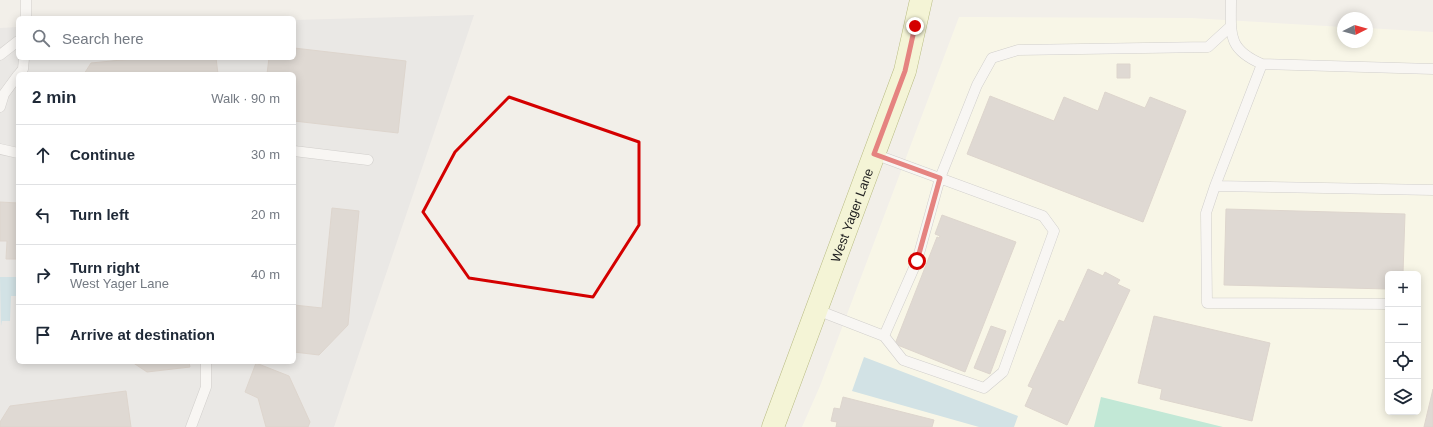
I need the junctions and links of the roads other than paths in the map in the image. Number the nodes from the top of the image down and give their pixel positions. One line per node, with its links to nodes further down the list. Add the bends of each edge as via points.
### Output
1 (26, 0): 4 (lane)
2 (921, 0): 17 (main road, West Yager Lane, via 905,71)
3 (1231, 0): 5 (lane)
4 (26, 16)
5 (1231, 26): 9 (lane, via 1234,45 1246,57); 19 (lane, via 1208,47 1018,50 992,58 977,85)
6 (16, 43): 7 (lane)
7 (0, 55)
8 (24, 60): 11 (lane)
9 (1262, 64): 10 (lane); 20 (lane)
10 (1433, 69)
11 (20, 72)
12 (16, 78): 13 (lane, via 4,94)
13 (0, 107)
14 (0, 149): 16 (lane)
15 (296, 151): 18 (lane)
16 (16, 152)
17 (874, 154): 19 (lane); 23 (main road, West Yager Lane)
18 (368, 160)
19 (940, 178): 24 (lane, via 917,261); 24 (lane, via 1043,216 1054,231 1003,372 984,388 903,360)
20 (1215, 186): 21 (lane); 22 (lane, via 1206,213 1207,303)
21 (1433, 190)
22 (1385, 304)
23 (817, 310): 24 (lane); 27 (main road, West Yager Lane)
24 (884, 336)
25 (206, 364): 26 (lane, via 206,387)
26 (191, 427)
27 (774, 427)

